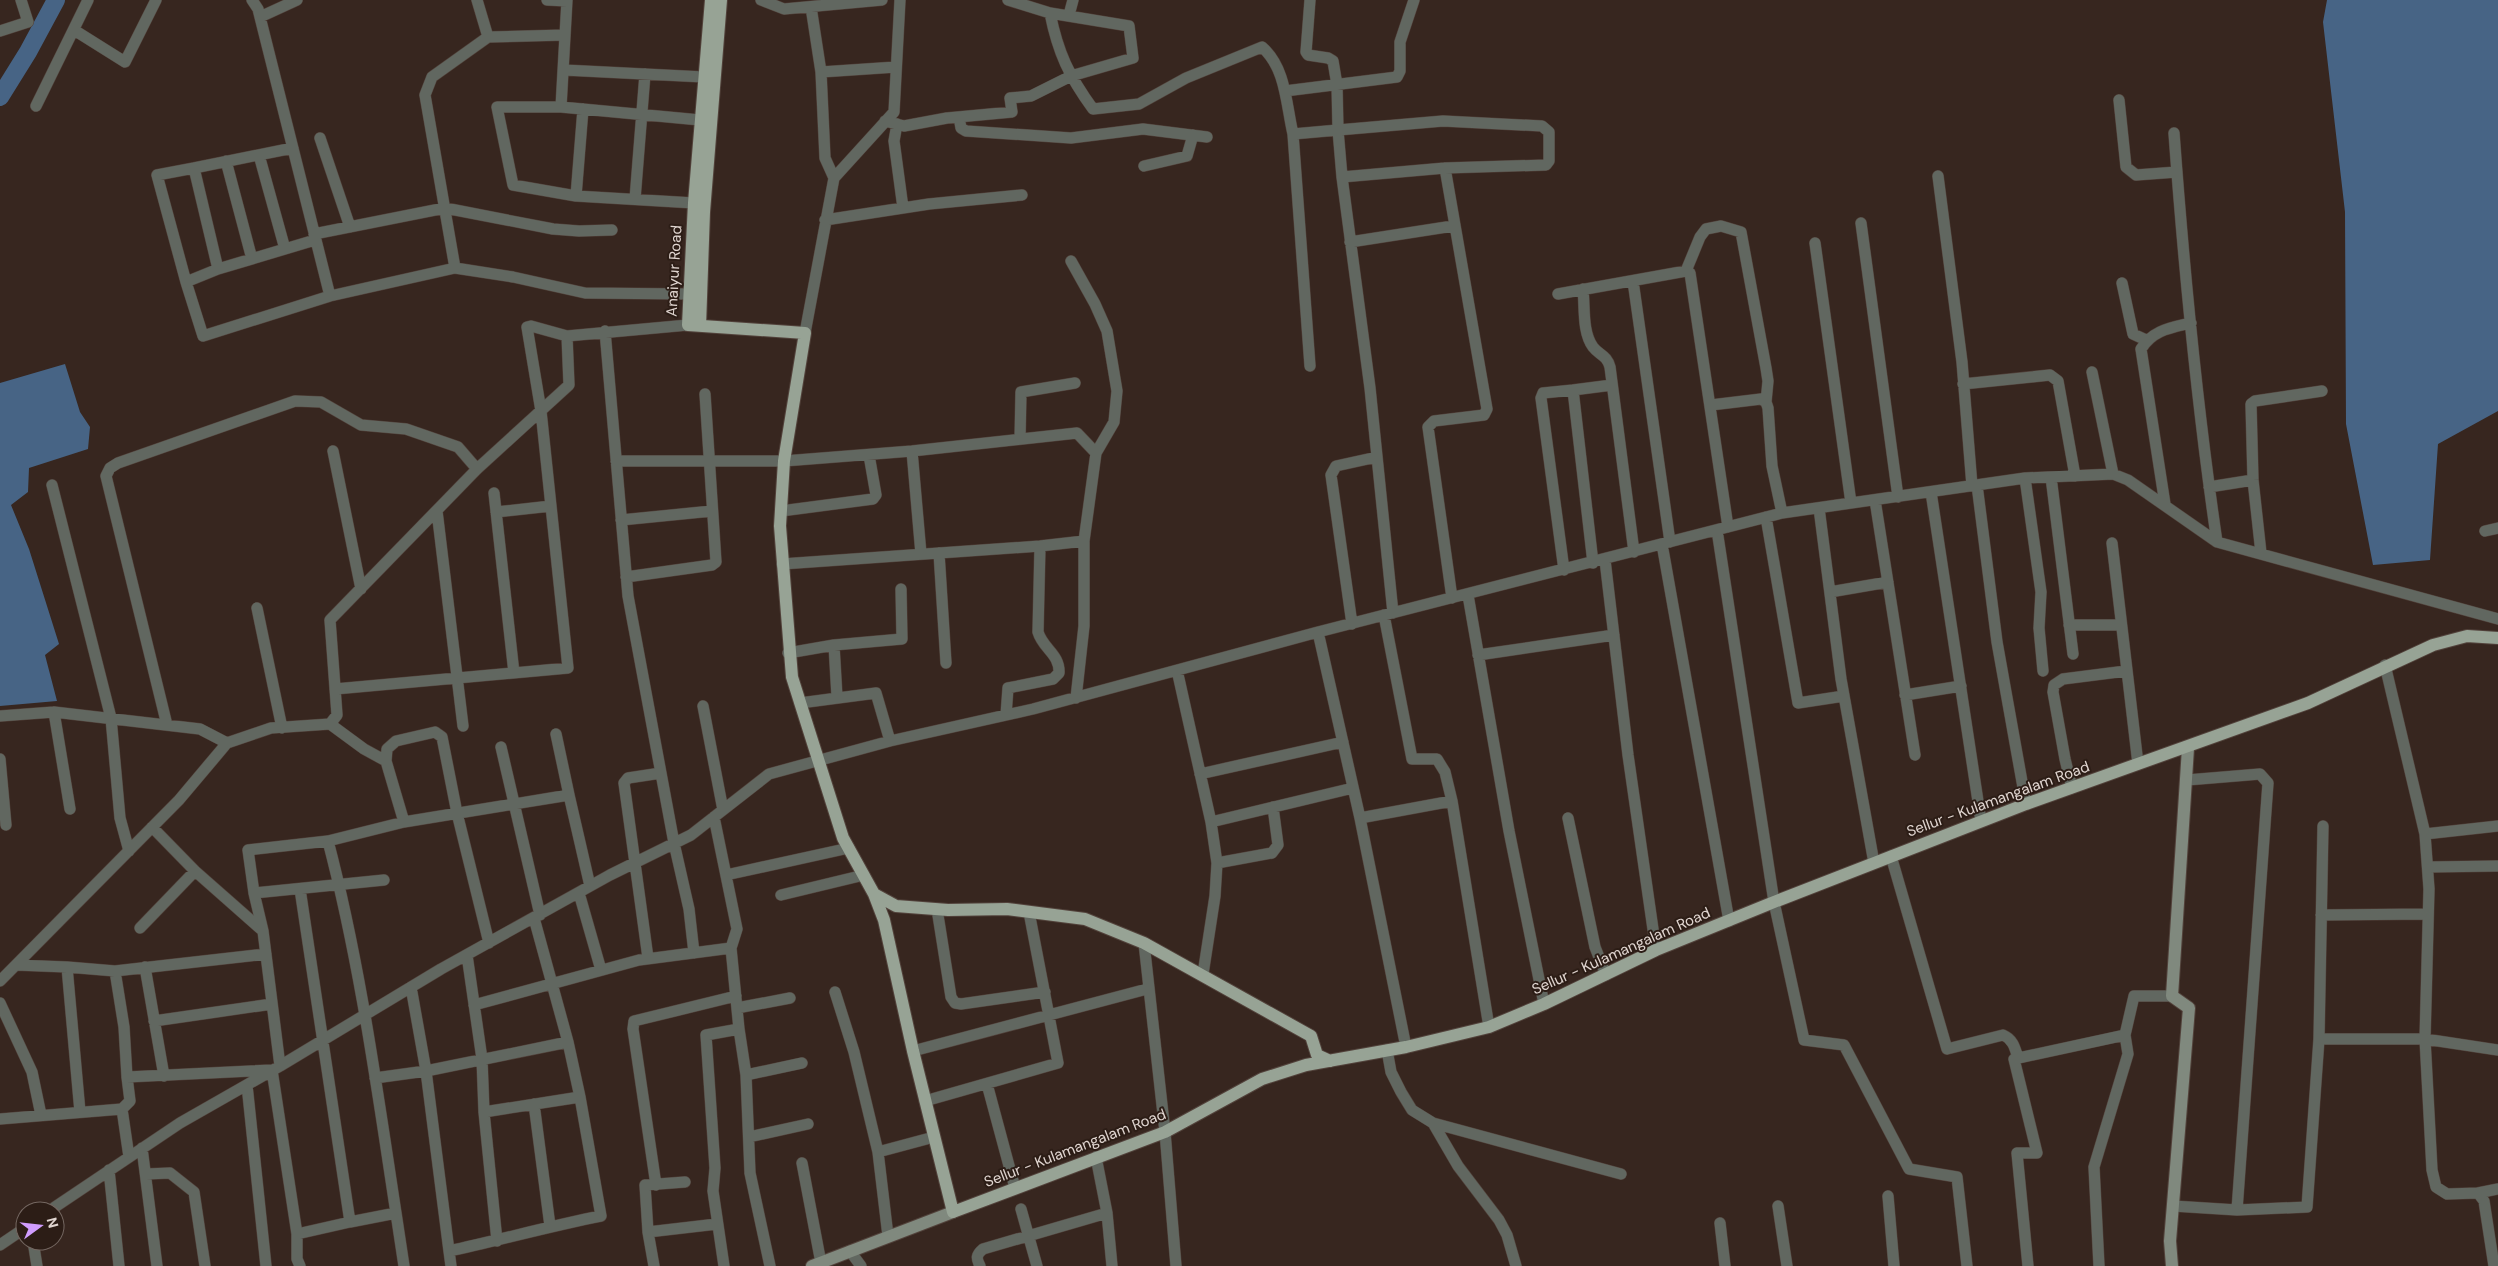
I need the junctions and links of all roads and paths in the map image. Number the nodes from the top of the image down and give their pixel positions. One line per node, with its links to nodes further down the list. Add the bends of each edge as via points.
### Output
1 (21, 0): 23 (street, via 28,22)
2 (88, 0): 22 (street)
3 (156, 0): 22 (street, via 126,62)
4 (252, 0): 21 (street)
5 (297, 0): 21 (street)
6 (477, 0): 25 (street)
7 (547, 0): 16 (street)
8 (711, 0): 31 (main road, Anaiyur Road)
9 (721, 0): 87 (main road, Anaiyur Road)
10 (761, 0): 18 (street, via 784,9)
11 (882, 0): 18 (street)
12 (900, 0): 26 (street)
13 (1073, 0): 20 (street)
14 (1310, 0): 32 (street, via 1306,52 1331,59)
15 (1414, 0): 32 (street, via 1400,42 1397,77)
16 (567, 1): 24 (street)
17 (1012, 1): 19 (street)
18 (811, 7): 28 (street)
19 (1050, 12): 20 (street); 30 (street, via 1056,46)
20 (1069, 15): 30 (street, via 1129,26 1134,55 1130,61)
21 (260, 17): 49 (street)
22 (74, 30): 35 (street)
23 (0, 31)
24 (566, 35): 25 (street); 27 (street)
25 (488, 37): 63 (street, via 432,77 425,95)
26 (896, 67): 28 (street); 41 (street, via 894,112)
27 (564, 70): 29 (street); 36 (street)
28 (821, 72): 58 (street, via 825,158)
29 (646, 74): 31 (street); 38 (street)
30 (1070, 76): 33 (street, via 1093,109 1139,104 1186,78 1262,47 1273,57); 39 (street, via 1031,96 1010,98 1012,112)
31 (704, 77): 40 (main road, Anaiyur Road)
32 (1337, 85): 33 (street); 43 (street)
33 (1285, 91): 45 (street)
34 (2119, 100): 55 (street, via 2126,166 2136,175)
35 (36, 106)
36 (562, 107): 37 (street); 60 (street, via 498,107 513,185)
37 (583, 109): 38 (street); 60 (street)
38 (642, 114): 40 (street); 61 (street)
39 (959, 117): 42 (street, via 904,126); 46 (street, via 961,128 966,131 1071,138 1143,129)
40 (700, 120): 62 (main road, Anaiyur Road)
41 (885, 121): 42 (street); 58 (street)
42 (897, 124): 64 (street, via 894,142)
43 (1338, 130): 45 (street); 54 (street, via 1443,122 1542,126 1549,132 1549,161 1546,165); 57 (street)
44 (2174, 133): 55 (street)
45 (1293, 134): 92 (street)
46 (1193, 135): 47 (street); 52 (street, via 1187,156)
47 (1207, 137)
48 (320, 138): 68 (street)
49 (293, 148): 50 (street); 70 (street)
50 (259, 155): 51 (street); 73 (street)
51 (226, 161): 53 (street); 74 (street)
52 (1144, 166)
53 (194, 168): 77 (street); 80 (street, via 156,175)
54 (1445, 168): 57 (street); 67 (street)
55 (2177, 172): 86 (street)
56 (1938, 176): 95 (street)
57 (1342, 177): 71 (street)
58 (834, 178): 65 (street)
59 (1022, 194): 64 (street)
60 (576, 196): 61 (street)
61 (634, 199): 62 (street)
62 (694, 203): 83 (main road, Anaiyur Road)
63 (445, 208): 68 (street); 69 (street, via 553,229); 76 (street)
64 (903, 208): 65 (street)
65 (825, 220): 89 (street)
66 (1861, 223): 123 (street)
67 (1453, 226): 71 (street); 158 (street, via 1486,409 1484,415 1434,421 1428,427)
68 (350, 227): 70 (street)
69 (612, 230)
70 (314, 237): 73 (street); 85 (street)
71 (1350, 242): 108 (street)
72 (1815, 243): 125 (street)
73 (285, 249): 74 (street)
74 (252, 259): 77 (street)
75 (1071, 260): 106 (street, via 1107,331 1117,391 1114,422)
76 (456, 268): 83 (street, via 513,276 585,294); 85 (street)
77 (218, 269): 80 (street)
78 (1686, 271): 79 (street); 100 (street, via 1706,229 1721,226 1740,232 1766,368); 101 (street, via 1692,278)
79 (1633, 281): 82 (street); 141 (street)
80 (186, 282): 85 (street, via 203,336)
81 (2122, 283): 91 (street, via 2133,334)
82 (1583, 289): 84 (street); 96 (street, via 1589,340 1608,359)
83 (688, 294): 87 (main road, Anaiyur Road)
84 (1558, 294)
85 (330, 296)
86 (2191, 323): 91 (street, via 2156,332); 120 (street)
87 (694, 325): 88 (street); 89 (main road)
88 (606, 331): 90 (street); 109 (street)
89 (805, 333): 111 (main road)
90 (567, 336): 102 (street, via 569,385); 102 (street, via 527,327)
91 (2146, 340): 126 (street, via 2141,349)
92 (1310, 366)
93 (2092, 372): 113 (street)
94 (1075, 383): 103 (street, via 1021,392)
95 (1963, 384): 114 (street, via 2054,377 2058,381); 119 (street)
96 (1612, 385): 97 (street); 144 (street)
97 (1572, 390): 149 (street); 151 (street, via 1548,391 1541,398)
98 (2322, 390): 117 (street, via 2251,404)
99 (705, 394): 110 (street)
100 (1766, 402): 101 (street, via 1761,399); 133 (street, via 1772,466)
101 (1711, 405): 137 (street)
102 (541, 411): 112 (street); 127 (street)
103 (1020, 439): 105 (street); 106 (street, via 1077,433)
104 (333, 451): 154 (street)
105 (912, 451): 107 (street); 147 (street)
106 (1096, 453): 139 (street)
107 (868, 455): 111 (street); 131 (street, via 876,495 873,499)
108 (1377, 457): 160 (street); 162 (street, via 1336,466 1330,475)
109 (616, 461): 110 (street); 135 (street)
110 (708, 461): 111 (street); 130 (street)
111 (784, 461): 131 (main road)
112 (476, 469): 129 (street); 192 (street, via 458,447 406,429 361,425 321,402 295,401 110,468 106,476)
113 (2113, 474): 114 (street); 126 (street)
114 (2075, 476): 115 (street)
115 (2051, 477): 116 (street); 163 (street)
116 (2026, 478): 119 (street); 175 (street, via 2041,592)
117 (2253, 480): 120 (street); 146 (street)
118 (52, 485): 190 (street)
119 (1974, 486): 122 (street); 214 (street)
120 (2209, 487): 140 (street)
121 (494, 492): 132 (street)
122 (1931, 492): 123 (street); 179 (street)
123 (1898, 497): 124 (street)
124 (1875, 500): 125 (street); 153 (street)
125 (1851, 503): 128 (street)
126 (2165, 504): 140 (street)
127 (551, 506): 132 (street); 177 (street, via 568,668)
128 (1819, 508): 133 (street); 156 (street)
129 (437, 511): 154 (street); 178 (street)
130 (712, 511): 135 (street); 152 (street, via 717,558 712,566)
131 (781, 511): 150 (main road)
132 (496, 512): 177 (street)
133 (1782, 513): 134 (street)
134 (1766, 517): 137 (street); 182 (street, via 1798,703)
135 (621, 520): 152 (street)
136 (2498, 528): 138 (street)
137 (1722, 529): 141 (street); 250 (street)
138 (2484, 531)
139 (1084, 541): 143 (street); 184 (street, via 1084,626)
140 (2217, 542): 146 (street)
141 (1666, 543): 144 (street); 256 (street)
142 (2112, 543): 164 (street)
143 (1040, 546): 145 (street); 188 (street, via 1038,632 1040,640 1058,659 1059,673 1053,679 1008,688)
144 (1634, 552): 148 (street)
145 (939, 553): 147 (street); 172 (street)
146 (2261, 553): 161 (street)
147 (921, 554): 150 (street)
148 (1605, 560): 149 (street); 166 (street)
149 (1593, 563): 151 (street)
150 (782, 564): 169 (main road)
151 (1564, 570): 157 (street)
152 (626, 577): 206 (street)
153 (1888, 582): 156 (street); 181 (street)
154 (361, 589): 180 (street, via 330,620)
155 (901, 589): 168 (street, via 902,639)
156 (1830, 592): 182 (street)
157 (1468, 595): 158 (street); 171 (street)
158 (1452, 598): 160 (street)
159 (257, 608): 194 (street)
160 (1389, 614): 162 (street); 212 (street, via 1412,759 1437,759 1445,772)
161 (2498, 618)
162 (1352, 624): 165 (street)
163 (2069, 625): 164 (street); 170 (street)
164 (2121, 625): 176 (street)
165 (1318, 632): 174 (street); 197 (street)
166 (1614, 635): 171 (street); 262 (street)
167 (2498, 638): 173 (main road, Sellur - Kulamangalam Road, via 2467,636 2433,645)
168 (834, 645): 169 (street); 183 (street)
169 (788, 653): 185 (main road)
170 (2073, 654)
171 (1478, 655): 285 (street)
172 (946, 663)
173 (2385, 665): 200 (main road, Sellur - Kulamangalam Road, via 2308,703); 228 (street)
174 (1177, 670): 184 (street); 207 (street)
175 (2042, 671)
176 (2126, 671): 205 (street); 210 (street, via 2063,679 2054,685 2061,740)
177 (514, 672): 178 (street)
178 (456, 678): 180 (street); 193 (street)
179 (1961, 686): 181 (street); 221 (street)
180 (335, 689): 191 (street, via 337,716)
181 (1905, 695): 201 (street)
182 (1844, 696): 236 (street)
183 (837, 697): 185 (street); 196 (street, via 876,693)
184 (1076, 698): 188 (street)
185 (800, 703): 204 (main road)
186 (703, 706): 218 (street)
187 (54, 712): 189 (street); 190 (street); 216 (street)
188 (1006, 714): 196 (street)
189 (0, 716)
190 (111, 718): 192 (street); 232 (street, via 120,818)
191 (330, 724): 194 (street); 203 (street)
192 (166, 725): 198 (street, via 200,729)
193 (463, 726)
194 (282, 728): 198 (street, via 271,728)
195 (556, 734): 211 (street)
196 (890, 741): 204 (street)
197 (1343, 742): 207 (street); 209 (street)
198 (227, 743): 227 (street)
199 (501, 747): 213 (street)
200 (2188, 748): 205 (main road, Sellur - Kulamangalam Road); 208 (street)
201 (1915, 755)
202 (0, 759): 224 (street)
203 (386, 761): 217 (street, via 391,743 439,733); 222 (street)
204 (818, 762): 218 (street, via 769,774); 231 (main road)
205 (2138, 764): 210 (main road, Sellur - Kulamangalam Road)
206 (661, 773): 230 (street); 234 (street, via 625,780)
207 (1200, 774): 223 (street)
208 (2187, 780): 281 (street); 345 (street, via 2260,774 2268,783)
209 (1353, 788): 215 (street); 219 (street)
210 (2072, 788): 214 (main road, Sellur - Kulamangalam Road)
211 (569, 795): 213 (street); 244 (street)
212 (1452, 802): 219 (street); 291 (street)
213 (514, 804): 217 (street); 255 (street)
214 (2026, 804): 221 (main road, Sellur - Kulamangalam Road)
215 (1273, 807): 223 (street); 235 (street, via 1278,845 1272,853)
216 (70, 809)
217 (457, 813): 222 (street); 259 (street)
218 (718, 813): 230 (street, via 691,835); 240 (street)
219 (1360, 818): 298 (street)
220 (1568, 818): 273 (street, via 1595,947)
221 (1981, 821): 233 (main road, Sellur - Kulamangalam Road)
222 (404, 822): 229 (street)
223 (1210, 822): 235 (street)
224 (6, 825)
225 (2323, 826): 253 (street)
226 (2498, 826): 228 (street)
227 (152, 827): 232 (street); 239 (street)
228 (2425, 834): 238 (street)
229 (328, 841): 243 (street); 246 (street, via 248,850)
230 (674, 843): 234 (street); 263 (street, via 689,909)
231 (849, 848): 240 (street); 241 (main road)
232 (129, 851): 267 (street)
233 (1891, 856): 236 (main road, Sellur - Kulamangalam Road); 302 (street, via 1947,1049 2003,1035 2015,1046)
234 (637, 862): 244 (street); 266 (street)
235 (1217, 863): 272 (street)
236 (1874, 863): 250 (main road, Sellur - Kulamangalam Road)
237 (2498, 866): 238 (street)
238 (2428, 867): 254 (street)
239 (195, 871): 257 (street); 258 (street)
240 (726, 875): 261 (street, via 738,929)
241 (864, 875): 248 (street); 249 (main road)
242 (384, 880): 243 (street)
243 (340, 885): 245 (street); 288 (street)
244 (590, 886): 247 (street)
245 (300, 889): 246 (street); 296 (street)
246 (254, 893): 258 (street)
247 (579, 893): 255 (street); 270 (street)
248 (781, 894)
249 (874, 894): 251 (main road, via 896,906); 301 (main road, via 884,920)
250 (1774, 902): 256 (main road, Sellur - Kulamangalam Road); 384 (street, via 1804,1040 1844,1045 1909,1168 1957,1177)
251 (937, 909): 252 (main road); 279 (street, via 951,997 955,1002 961,1004)
252 (1029, 912): 260 (main road, via 1085,919); 279 (street)
253 (2321, 914): 254 (street); 294 (street)
254 (2428, 914): 295 (street)
255 (537, 916): 259 (street); 275 (street)
256 (1729, 921): 262 (main road, Sellur - Kulamangalam Road)
257 (140, 928)
258 (263, 930): 264 (street)
259 (489, 943): 265 (street)
260 (1144, 943): 272 (main road); 277 (street)
261 (731, 948): 263 (street); 280 (street)
262 (1656, 950): 273 (main road, Sellur - Kulamangalam Road)
263 (694, 953): 266 (street)
264 (266, 954): 269 (street); 284 (street)
265 (467, 955): 276 (street); 286 (street)
266 (648, 958): 270 (street)
267 (16, 965): 268 (street); 274 (street)
268 (68, 967): 271 (street); 318 (street)
269 (145, 967): 271 (street); 290 (street)
270 (601, 970): 275 (street)
271 (115, 971): 310 (street, via 124,1027)
272 (1203, 974): 304 (main road, via 1311,1036 1316,1055)
273 (1606, 974): 285 (main road, Sellur - Kulamangalam Road)
274 (0, 981)
275 (553, 983): 286 (street); 297 (street)
276 (411, 987): 288 (street); 307 (street)
277 (1147, 989): 289 (street); 324 (street)
278 (834, 992): 328 (street, via 854,1052)
279 (1045, 992): 289 (street)
280 (736, 996): 287 (street); 336 (street, via 634,1020)
281 (2172, 996): 293 (street, via 2134,996); 343 (street, via 2189,1008)
282 (790, 998): 287 (street)
283 (0, 1003): 320 (street, via 32,1072)
284 (272, 1004): 290 (street); 306 (street)
285 (1544, 1004): 291 (main road, Sellur - Kulamangalam Road)
286 (474, 1005): 303 (street)
287 (737, 1008): 292 (street)
288 (366, 1014): 296 (street); 311 (street)
289 (1050, 1014): 301 (street); 312 (street, via 1058,1063)
290 (154, 1021): 309 (street)
291 (1489, 1026): 298 (main road, Sellur - Kulamangalam Road)
292 (740, 1030): 308 (street); 351 (street, via 706,1035)
293 (2125, 1035): 302 (street); 386 (street, via 2128,1054 2094,1167)
294 (2319, 1039): 295 (street); 345 (street, via 2307,1207)
295 (2424, 1039): 300 (street); 339 (street, via 2432,1170 2436,1187 2447,1194)
296 (323, 1040): 306 (street); 349 (street)
297 (568, 1042): 303 (street); 314 (street)
298 (1406, 1047): 299 (main road, Sellur - Kulamangalam Road)
299 (1387, 1050): 304 (main road, Sellur - Kulamangalam Road); 322 (street, via 1391,1072 1412,1110)
300 (2498, 1050)
301 (913, 1051): 315 (main road)
302 (2018, 1058): 385 (street, via 2014,1059 2037,1153 2017,1153)
303 (482, 1060): 307 (street); 319 (street)
304 (1330, 1060): 324 (main road, Sellur - Kulamangalam Road, via 1262,1079)
305 (802, 1063): 308 (street)
306 (276, 1068): 309 (street); 313 (street); 354 (street)
307 (426, 1071): 311 (street); 361 (street)
308 (746, 1075): 325 (street)
309 (164, 1076): 310 (street)
310 (127, 1077): 317 (street, via 130,1101)
311 (376, 1078): 348 (street)
312 (987, 1084): 315 (street); 337 (street)
313 (247, 1085): 327 (street); 368 (street)
314 (580, 1097): 316 (street); 352 (street, via 601,1216)
315 (925, 1101): 326 (main road)
316 (534, 1104): 319 (street); 352 (street)
317 (122, 1109): 318 (street); 329 (street)
318 (80, 1112): 320 (street)
319 (484, 1112): 358 (street)
320 (41, 1115): 321 (street)
321 (0, 1119)
322 (1433, 1122): 334 (street); 380 (street, via 1458,1166 1499,1220)
323 (808, 1124): 325 (street)
324 (1165, 1132): 330 (main road, Sellur - Kulamangalam Road); 379 (street)
325 (749, 1137): 374 (street, via 750,1173)
326 (934, 1137): 328 (street); 346 (main road)
327 (142, 1148): 329 (street); 333 (street)
328 (878, 1152): 357 (street)
329 (129, 1157): 332 (street)
330 (1097, 1162): 337 (main road, Sellur - Kulamangalam Road); 347 (street)
331 (802, 1163): 363 (street)
332 (109, 1170): 341 (street); 365 (street)
333 (146, 1174): 366 (street); 367 (street, via 170,1173 194,1192)
334 (1621, 1174)
335 (685, 1182): 336 (street)
336 (656, 1185): 353 (street, via 645,1186)
337 (1015, 1188): 346 (main road, Sellur - Kulamangalam Road)
338 (2498, 1188): 339 (street)
339 (2478, 1193): 388 (street, via 2484,1201)
340 (1888, 1196): 383 (street)
341 (64, 1201)
342 (1778, 1206): 382 (street)
343 (2173, 1206): 345 (street); 387 (street)
344 (1021, 1209): 356 (street)
345 (2237, 1210)
346 (953, 1212): 357 (street, Sellur - Kulamangalam Road)
347 (1107, 1213): 356 (street); 378 (street)
348 (396, 1214): 349 (street); 370 (street)
349 (350, 1222): 354 (street)
350 (1720, 1223): 381 (street)
351 (717, 1224): 353 (street); 373 (street)
352 (550, 1226): 358 (street)
353 (648, 1232): 372 (street)
354 (298, 1234): 369 (street)
355 (15, 1235): 359 (street)
356 (1028, 1235): 376 (street, via 983,1249 976,1258); 377 (street)
357 (888, 1236): 362 (street, Sellur - Kulamangalam Road)
358 (497, 1241): 361 (street)
359 (0, 1245)
360 (35, 1251): 364 (street)
361 (449, 1251): 371 (street)
362 (850, 1251): 363 (street, Sellur - Kulamangalam Road); 375 (street)
363 (816, 1265)
364 (37, 1266)
365 (119, 1266)
366 (157, 1266)
367 (205, 1266)
368 (266, 1266)
369 (300, 1266)
370 (404, 1266)
371 (451, 1266)
372 (654, 1266)
373 (724, 1266)
374 (770, 1266)
375 (861, 1266)
376 (980, 1266)
377 (1037, 1266)
378 (1112, 1266)
379 (1176, 1266)
380 (1516, 1266)
381 (1725, 1266)
382 (1787, 1266)
383 (1894, 1266)
384 (1967, 1266)
385 (2028, 1266)
386 (2099, 1266)
387 (2172, 1266)
388 (2494, 1266)

